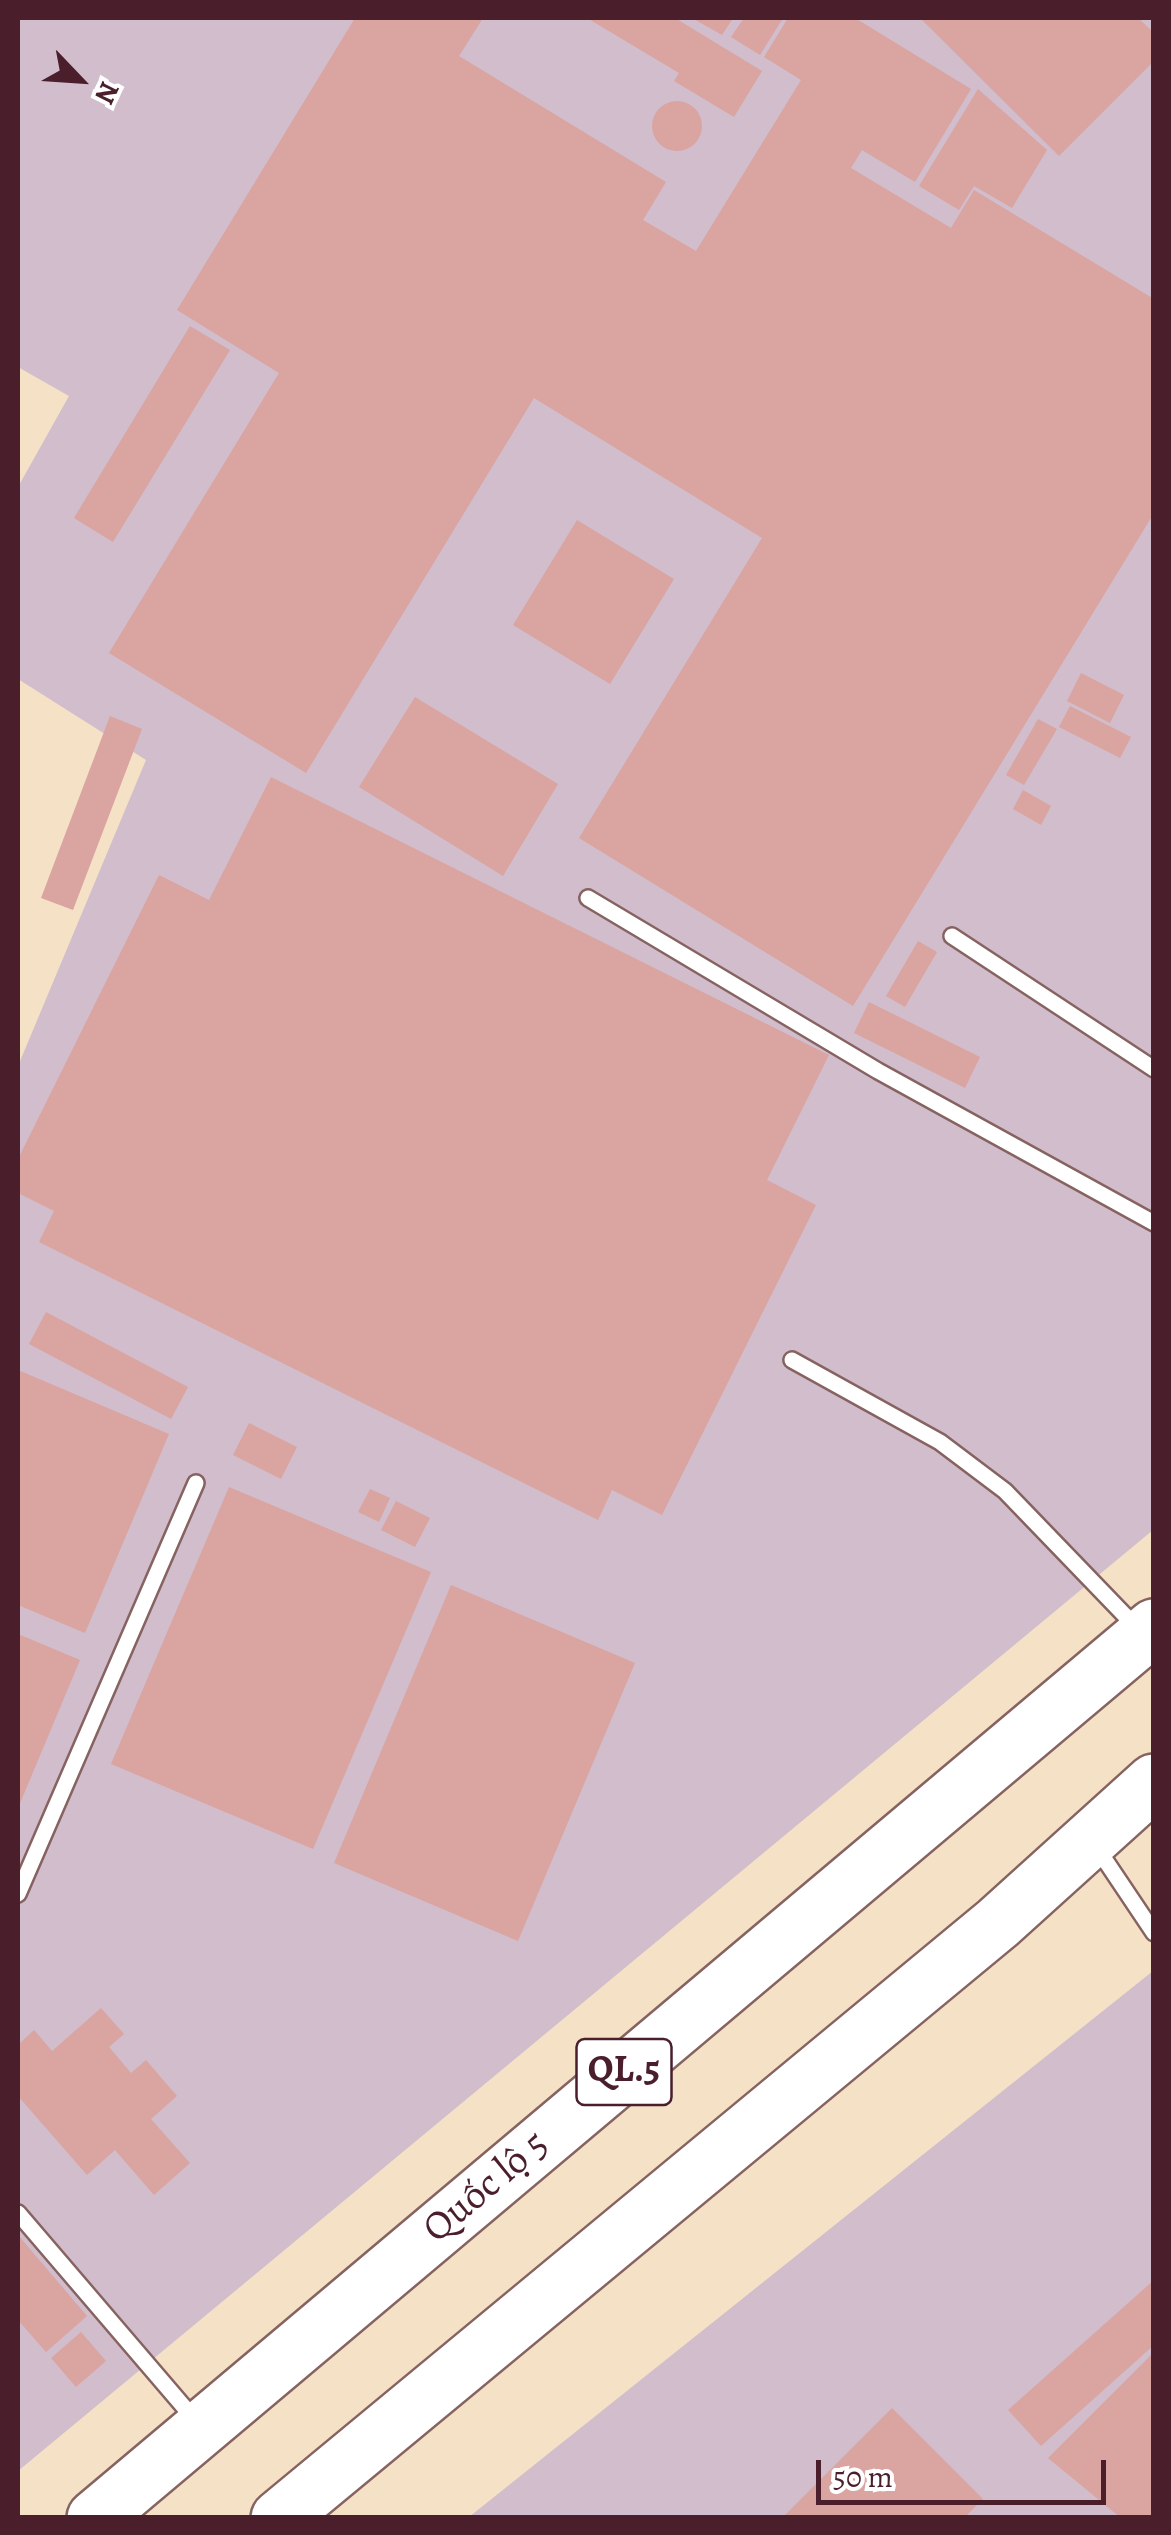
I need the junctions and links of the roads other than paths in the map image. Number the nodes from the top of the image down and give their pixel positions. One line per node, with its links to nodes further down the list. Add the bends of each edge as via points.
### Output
1 (588, 898): 4 (lane, via 878,1071)
2 (952, 936): 3 (lane)
3 (1154, 1068)
4 (1154, 1223)
5 (792, 1360): 7 (lane, via 940,1442 1005,1492)
6 (196, 1483): 10 (lane)
7 (1149, 1631): 13 (highway, Quốc lộ 5 / QL.5)
8 (1154, 1782): 9 (highway)
9 (1090, 1837): 11 (lane); 15 (highway, via 998,1922)
10 (18, 1894)
11 (1154, 1933)
12 (18, 2213): 13 (lane)
13 (202, 2428): 14 (highway, Quốc lộ 5 / QL.5)
14 (95, 2518)
15 (279, 2518)

